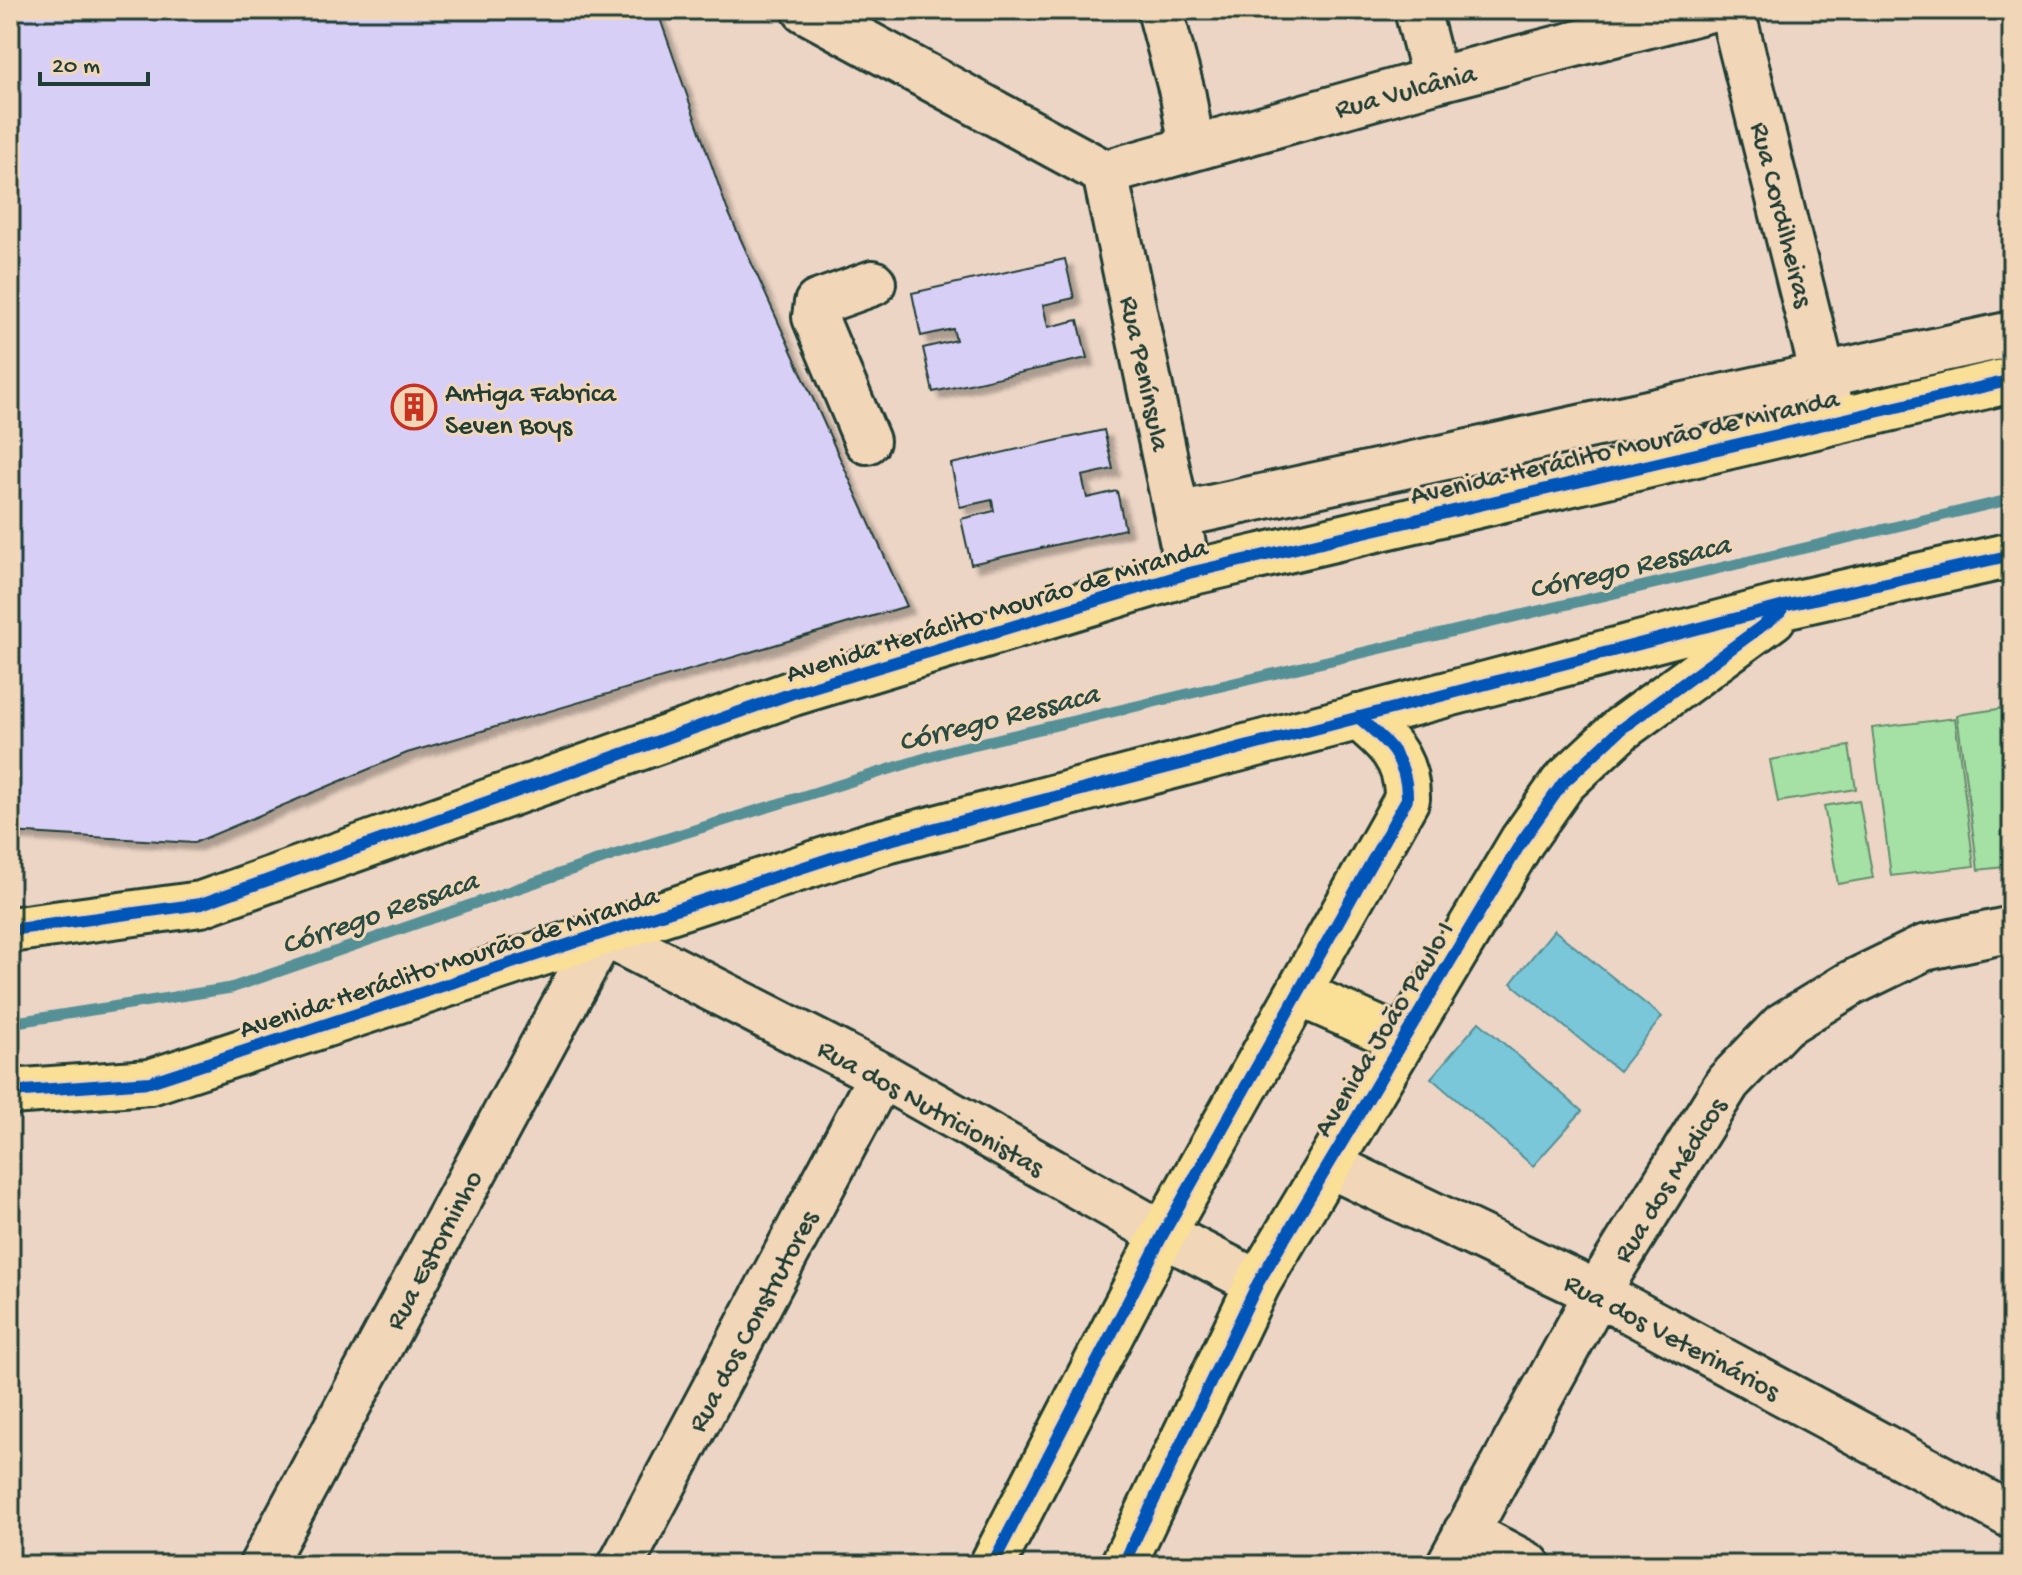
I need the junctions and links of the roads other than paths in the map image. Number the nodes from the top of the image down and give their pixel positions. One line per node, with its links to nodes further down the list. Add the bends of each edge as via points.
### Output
1 (805, 10): 8 (street)
2 (1160, 10): 7 (street)
3 (1417, 10): 6 (street)
4 (1707, 10): 6 (street, Rua Vulcânia)
5 (1732, 10): 11 (street, Rua Cordilheiras)
6 (1435, 80): 7 (street, Rua Vulcânia)
7 (1192, 148): 8 (street, Rua Vulcânia)
8 (1105, 173): 15 (street, Rua Península)
9 (873, 283): 14 (street, via 817,303 815,317)
10 (2012, 334): 11 (street)
11 (1826, 374): 13 (street, Rua Cordilheiras); 15 (street)
12 (2012, 380): 13 (main road, Avenida Heráclito Mourão de Miranda)
13 (1833, 419): 17 (main road, Avenida Heráclito Mourão de Miranda)
14 (867, 441)
15 (1178, 515): 17 (street, Rua Península)
16 (2012, 555): 18 (main road, Avenida Heráclito Mourão de Miranda)
17 (1189, 573): 21 (main road, Avenida Heráclito Mourão de Miranda, via 793,693 201,904)
18 (1792, 604): 19 (main road, Avenida Heráclito Mourão de Miranda); 24 (main road, Avenida João Paulo I, via 1621,729 1563,783)
19 (1358, 717): 22 (main road, Avenida Heráclito Mourão de Miranda, via 871,845); 23 (main road, via 1400,758 1408,780 1407,799)
20 (2012, 929): 30 (street, Rua dos Médicos, via 1924,948 1783,1025 1728,1082)
21 (10, 930)
22 (603, 933): 25 (street, Rua dos Nutricionistas); 26 (main road, Avenida Heráclito Mourão de Miranda, via 150,1082); 33 (street, Rua Estorninho)
23 (1300, 994): 24 (main road); 28 (main road)
24 (1401, 1039): 27 (main road, Avenida João Paulo I)
25 (881, 1075): 28 (street, Rua dos Nutricionistas); 34 (street, Rua dos Construtores)
26 (10, 1092)
27 (1329, 1165): 29 (main road, Avenida João Paulo I); 30 (street, Rua dos Veterinários)
28 (1163, 1234): 29 (street, Rua dos Nutricionistas); 35 (main road)
29 (1258, 1283): 36 (main road, Avenida João Paulo I)
30 (1597, 1293): 31 (street, Rua dos Veterinários); 32 (street, Rua dos Médicos)
31 (2012, 1516)
32 (1458, 1549): 37 (street)
33 (262, 1565)
34 (621, 1565)
35 (992, 1565)
36 (1123, 1565)
37 (1528, 1565)

